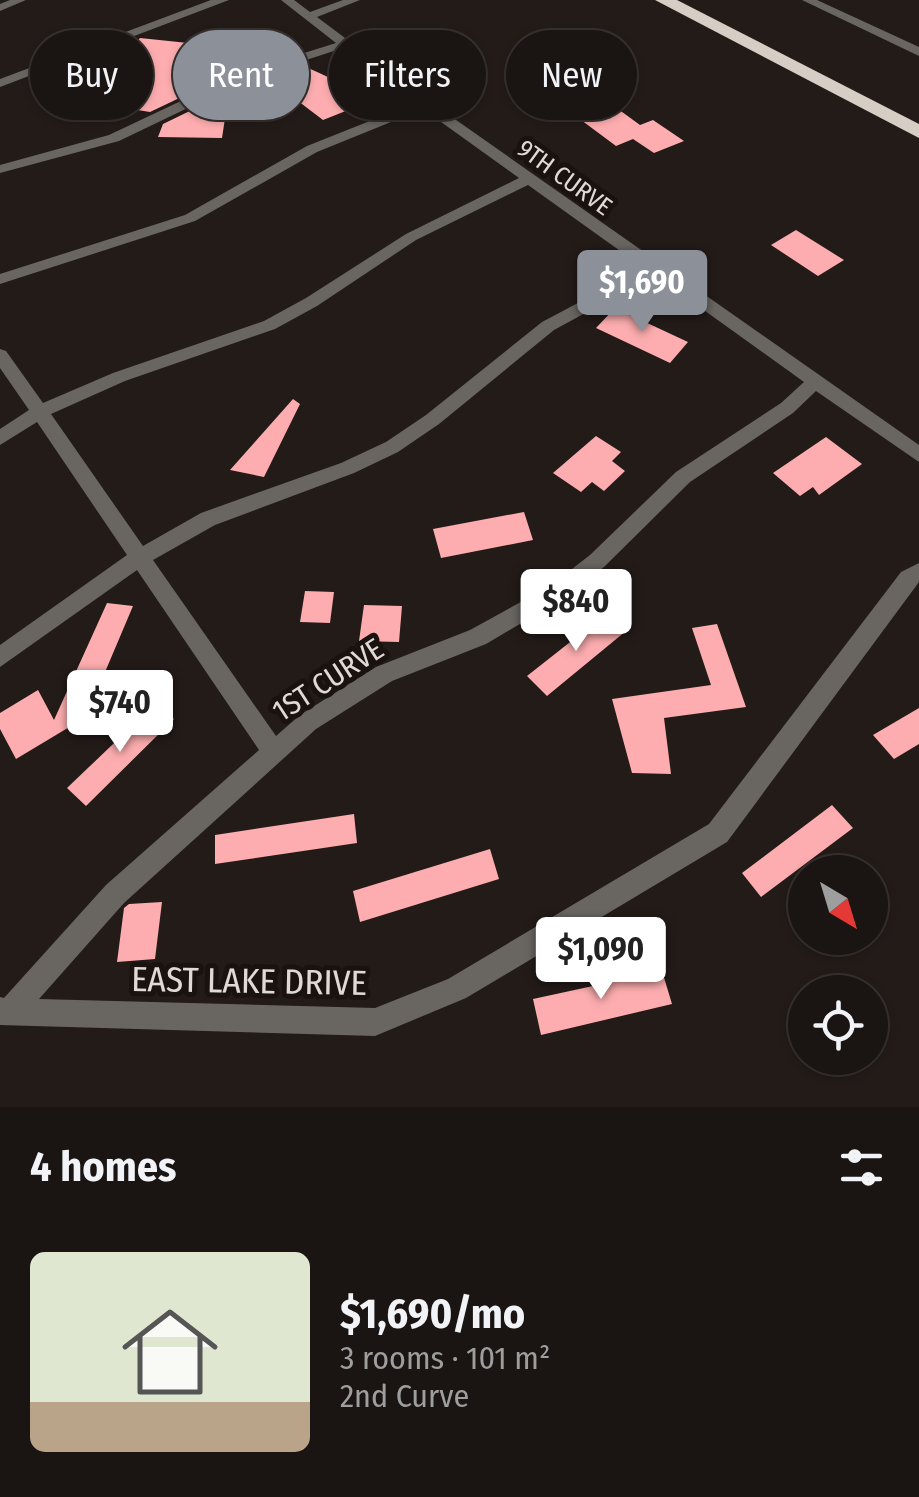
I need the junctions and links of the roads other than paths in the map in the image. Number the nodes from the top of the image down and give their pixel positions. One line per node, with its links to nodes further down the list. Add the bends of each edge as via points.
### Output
1 (20, 0): 7 (street)
2 (223, 0): 11 (street, via 176,12)
3 (354, 0): 6 (street)
4 (664, 0): 14 (highway)
5 (808, 0): 10 (street)
6 (299, 5): 8 (street, 9TH CURVE)
7 (0, 8)
8 (329, 31)
9 (329, 49): 15 (street, via 244,76 114,138)
10 (919, 52)
11 (0, 83)
12 (384, 120): 18 (street, via 312,149 190,218)
13 (446, 120): 16 (street, 9TH CURVE)
14 (919, 132)
15 (0, 169)
16 (528, 179): 17 (street, 9TH CURVE); 21 (street, via 409,238 296,313 147,364)
17 (654, 269): 20 (street, 9TH CURVE); 24 (street, via 547,326 389,448 212,518)
18 (0, 279)
19 (0, 355): 21 (street)
20 (814, 383): 23 (street, 9TH CURVE); 27 (street, 1ST CURVE, via 682,477 558,592 478,637 384,674)
21 (40, 413): 22 (street); 24 (street)
22 (0, 438)
23 (919, 455)
24 (140, 557): 26 (street); 27 (street)
25 (919, 572): 28 (street, EAST LAKE DRIVE, via 908,578 718,833 457,989 375,1022)
26 (0, 657)
27 (274, 752): 28 (street, 1ST CURVE, via 114,894)
28 (5, 1011)

